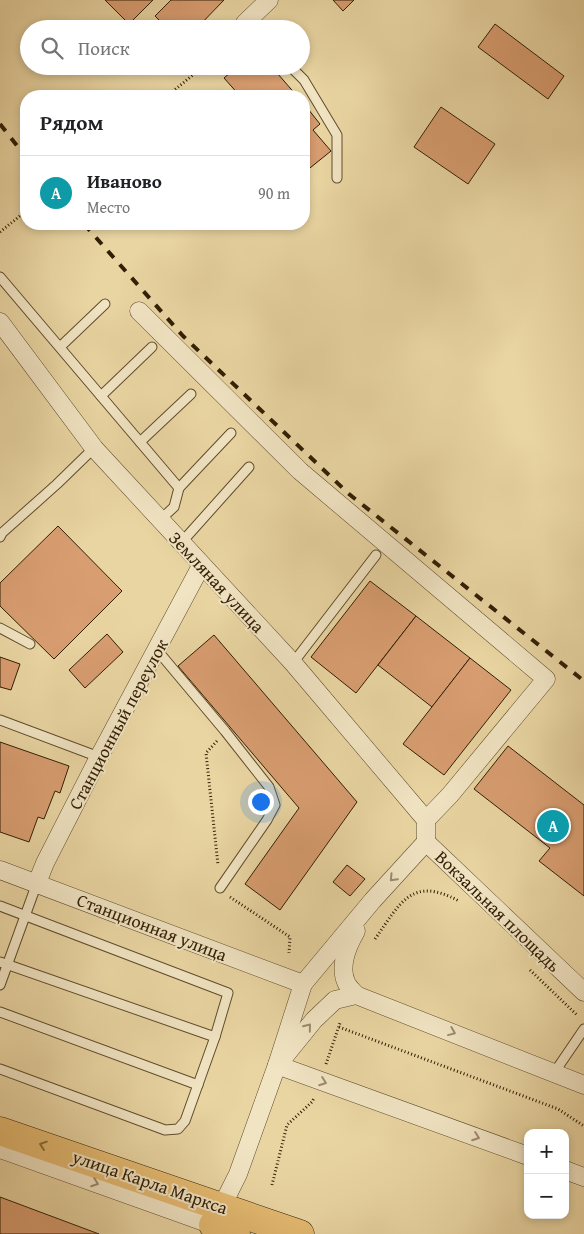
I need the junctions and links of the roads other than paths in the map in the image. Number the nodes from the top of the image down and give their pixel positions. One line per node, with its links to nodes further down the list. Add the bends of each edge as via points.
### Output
1 (269, 0): 2 (street)
2 (252, 20)
3 (299, 75): 4 (lane)
4 (310, 90)
5 (310, 90): 6 (lane, via 337,135)
6 (338, 178)
7 (0, 277): 11 (lane)
8 (105, 304): 11 (lane)
9 (139, 311): 31 (street, via 300,471 546,680)
10 (0, 322): 17 (street, Земляная улица)
11 (60, 347): 14 (lane)
12 (152, 347): 14 (lane)
13 (191, 394): 16 (lane)
14 (101, 396): 16 (lane)
15 (231, 433): 19 (lane)
16 (140, 442): 19 (lane)
17 (94, 448): 20 (street, Земляная улица); 21 (lane)
18 (250, 467): 22 (lane)
19 (179, 488): 20 (lane, via 174,506)
20 (160, 520): 22 (street, Земляная улица)
21 (0, 537)
22 (181, 543): 24 (street, Земляная улица)
23 (376, 555): 28 (lane)
24 (201, 566): 27 (street, Станционный переулок); 28 (street, Земляная улица)
25 (0, 628): 26 (lane)
26 (30, 644)
27 (157, 650): 30 (street, Станционный переулок); 35 (lane, via 269,787 275,805)
28 (293, 663): 31 (street, Земляная улица)
29 (0, 720): 30 (lane)
30 (99, 757): 34 (street, Станционный переулок)
31 (426, 820): 32 (street)
32 (426, 842): 36 (street, Вокзальная площадь, one-way to 36); 42 (street, Вокзальная площадь)
33 (0, 870): 34 (street, Станционная улица)
34 (37, 883): 38 (lane); 40 (street, Станционная улица)
35 (220, 888)
36 (373, 900): 40 (street, Вокзальная площадь); 43 (street, Вокзальная площадь, via 346,948 346,982)
37 (0, 906): 38 (lane)
38 (25, 916): 39 (lane); 46 (lane, via 228,993)
39 (4, 964): 41 (lane); 46 (lane)
40 (303, 984): 47 (street, Вокзальная площадь)
41 (0, 985)
42 (584, 992)
43 (356, 995): 47 (street, Вокзальная площадь, one-way to 43, via 314,1020 335,1000); 49 (street, one-way to 49)
44 (0, 1012): 51 (lane)
45 (584, 1030): 49 (lane)
46 (215, 1037): 51 (lane)
47 (278, 1065): 54 (street, one-way to 54); 57 (street, Вокзальная площадь)
48 (0, 1069): 51 (lane, via 165,1130 178,1129 185,1121)
49 (554, 1073): 50 (street)
50 (584, 1084)
51 (198, 1085)
52 (0, 1131): 57 (main road, улица Карла Маркса, one-way to 52)
53 (0, 1149): 57 (street, улица Карла Маркса, one-way to 57)
54 (524, 1155)
55 (569, 1171): 56 (street)
56 (584, 1177)
57 (223, 1222): 58 (main road, улица Карла Маркса)
58 (300, 1234)

